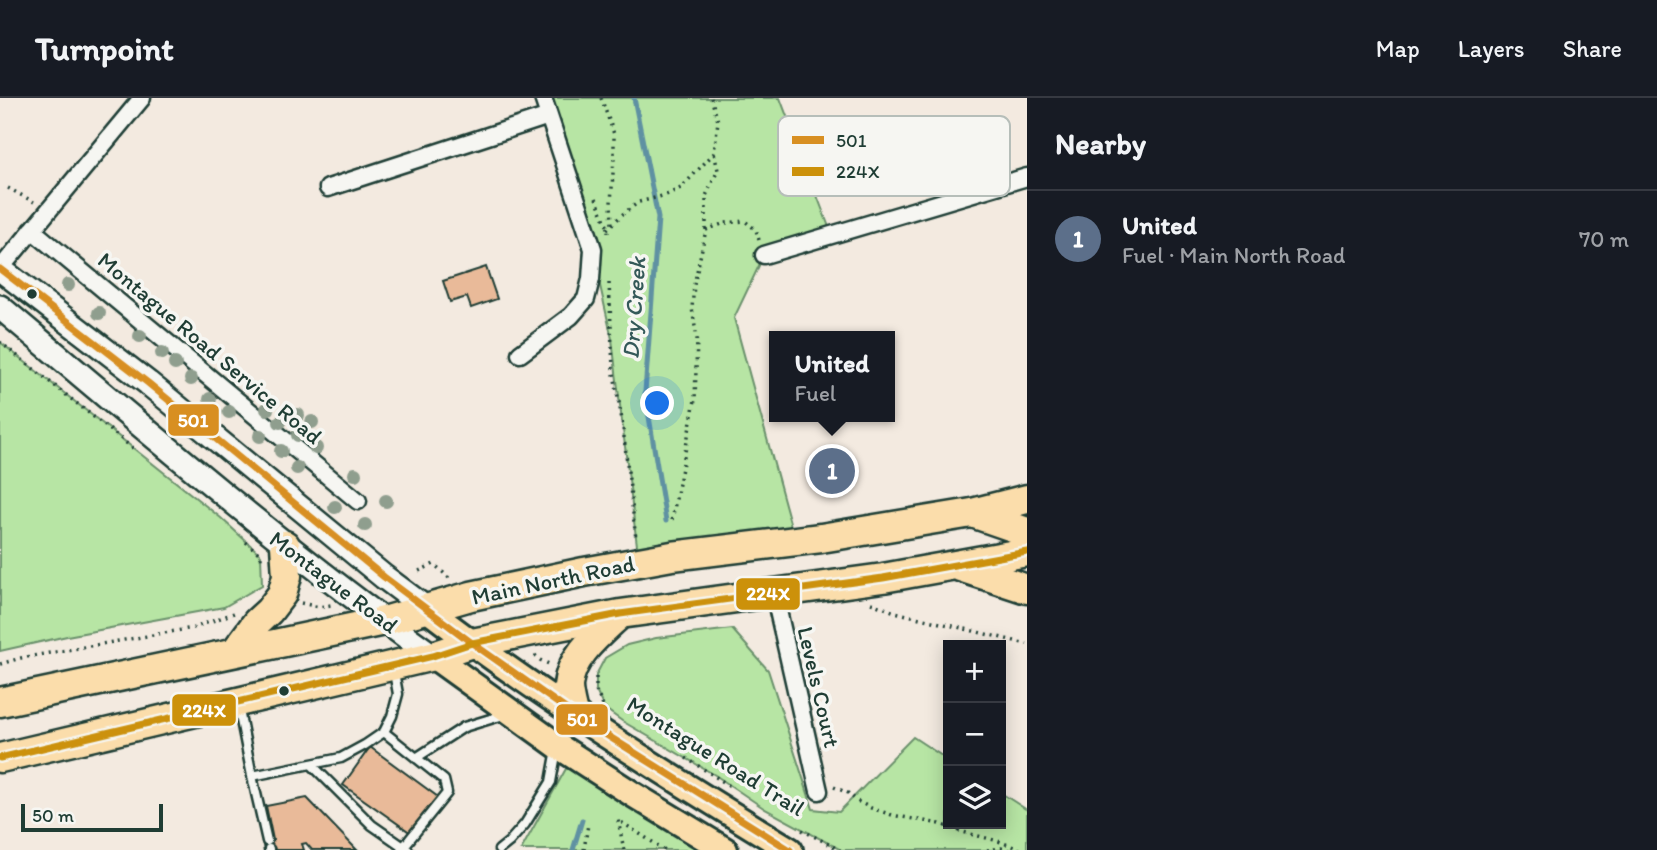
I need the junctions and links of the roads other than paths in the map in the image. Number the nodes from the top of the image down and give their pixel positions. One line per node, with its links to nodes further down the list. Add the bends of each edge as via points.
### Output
1 (142, 98): 8 (street)
2 (543, 98): 3 (street)
3 (549, 116): 6 (street); 12 (street, via 593,249 591,279 586,299 571,316)
4 (1027, 177): 5 (street)
5 (1010, 182)
6 (328, 188)
7 (963, 196): 9 (street)
8 (32, 230): 10 (street); 14 (street, Montague Road Service Road)
9 (764, 255)
10 (0, 269): 22 (main road, Montague Road)
11 (0, 307): 17 (main road, Montague Road)
12 (520, 354)
13 (1027, 499): 15 (highway, Main North Road)
14 (358, 501)
15 (972, 513): 16 (highway); 22 (highway, Main North Road, via 672,556 471,596)
16 (1027, 532)
17 (285, 545): 24 (main road, Montague Road); 26 (highway, via 287,576 282,594)
18 (1027, 552): 19 (highway, Main North Road)
19 (954, 566): 20 (highway); 21 (highway, Main North Road)
20 (1027, 589)
21 (774, 593): 23 (highway, Main North Road); 39 (street, Levels Court)
22 (428, 610): 24 (highway, Main North Road); 25 (main road, Montague Road)
23 (620, 614): 25 (highway, Main North Road); 32 (highway, via 570,673)
24 (384, 621): 26 (highway, Main North Road); 27 (main road, Montague Road)
25 (472, 643): 27 (highway, Main North Road); 32 (main road, Montague Road)
26 (236, 652): 29 (highway, Main North Road)
27 (433, 656): 28 (highway, Main North Road); 31 (main road, Montague Road)
28 (393, 665): 30 (highway, Main North Road); 33 (lane, via 398,694)
29 (0, 702)
30 (238, 702): 35 (highway, Main North Road); 38 (lane)
31 (512, 713): 34 (main road, Montague Road); 36 (lane, via 464,727)
32 (573, 714): 40 (main road, Montague Road)
33 (384, 732): 36 (lane); 37 (lane, via 341,758)
34 (558, 746): 43 (lane, via 551,782 524,824); 44 (main road, Montague Road)
35 (0, 758)
36 (416, 758): 42 (lane, via 444,780 447,793)
37 (311, 764): 38 (lane); 42 (lane, via 372,825)
38 (252, 776): 41 (lane)
39 (819, 791)
40 (793, 838)
41 (268, 847)
42 (404, 849)
43 (499, 850)
44 (725, 850)

